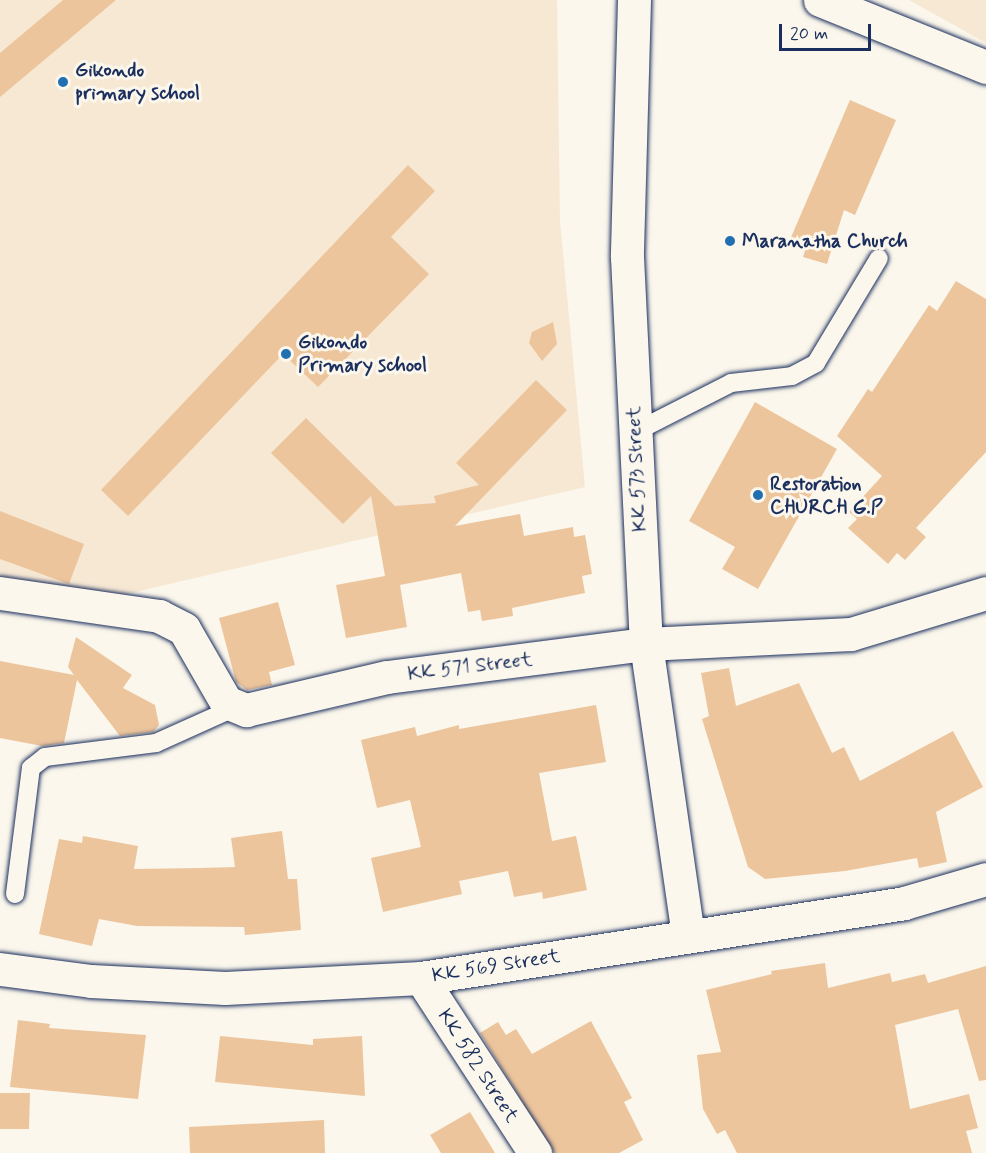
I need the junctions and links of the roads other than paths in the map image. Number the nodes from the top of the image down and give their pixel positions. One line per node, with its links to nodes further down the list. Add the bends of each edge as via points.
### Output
1 (634, 0): 5 (street, KK 573 Street, via 627,257)
2 (820, 0): 3 (street)
3 (986, 68)
4 (879, 258): 5 (lane, via 816,363 792,376 731,383)
5 (635, 432): 8 (street, KK 573 Street)
6 (0, 593): 9 (street, via 159,616 184,629 226,702)
7 (986, 593): 8 (street, KK 571 Street, via 851,634)
8 (646, 644): 9 (street, KK 571 Street, via 387,677 246,710); 12 (street, KK 573 Street)
9 (234, 708): 11 (lane, via 156,743 45,757 31,768)
10 (986, 879): 12 (street, KK 569 Street, via 904,903)
11 (15, 894)
12 (688, 935): 14 (street, KK 569 Street)
13 (0, 969): 14 (street, KK 569 Street, via 91,981 225,988)
14 (421, 978): 15 (street, KK 582 Street)
15 (535, 1153)

